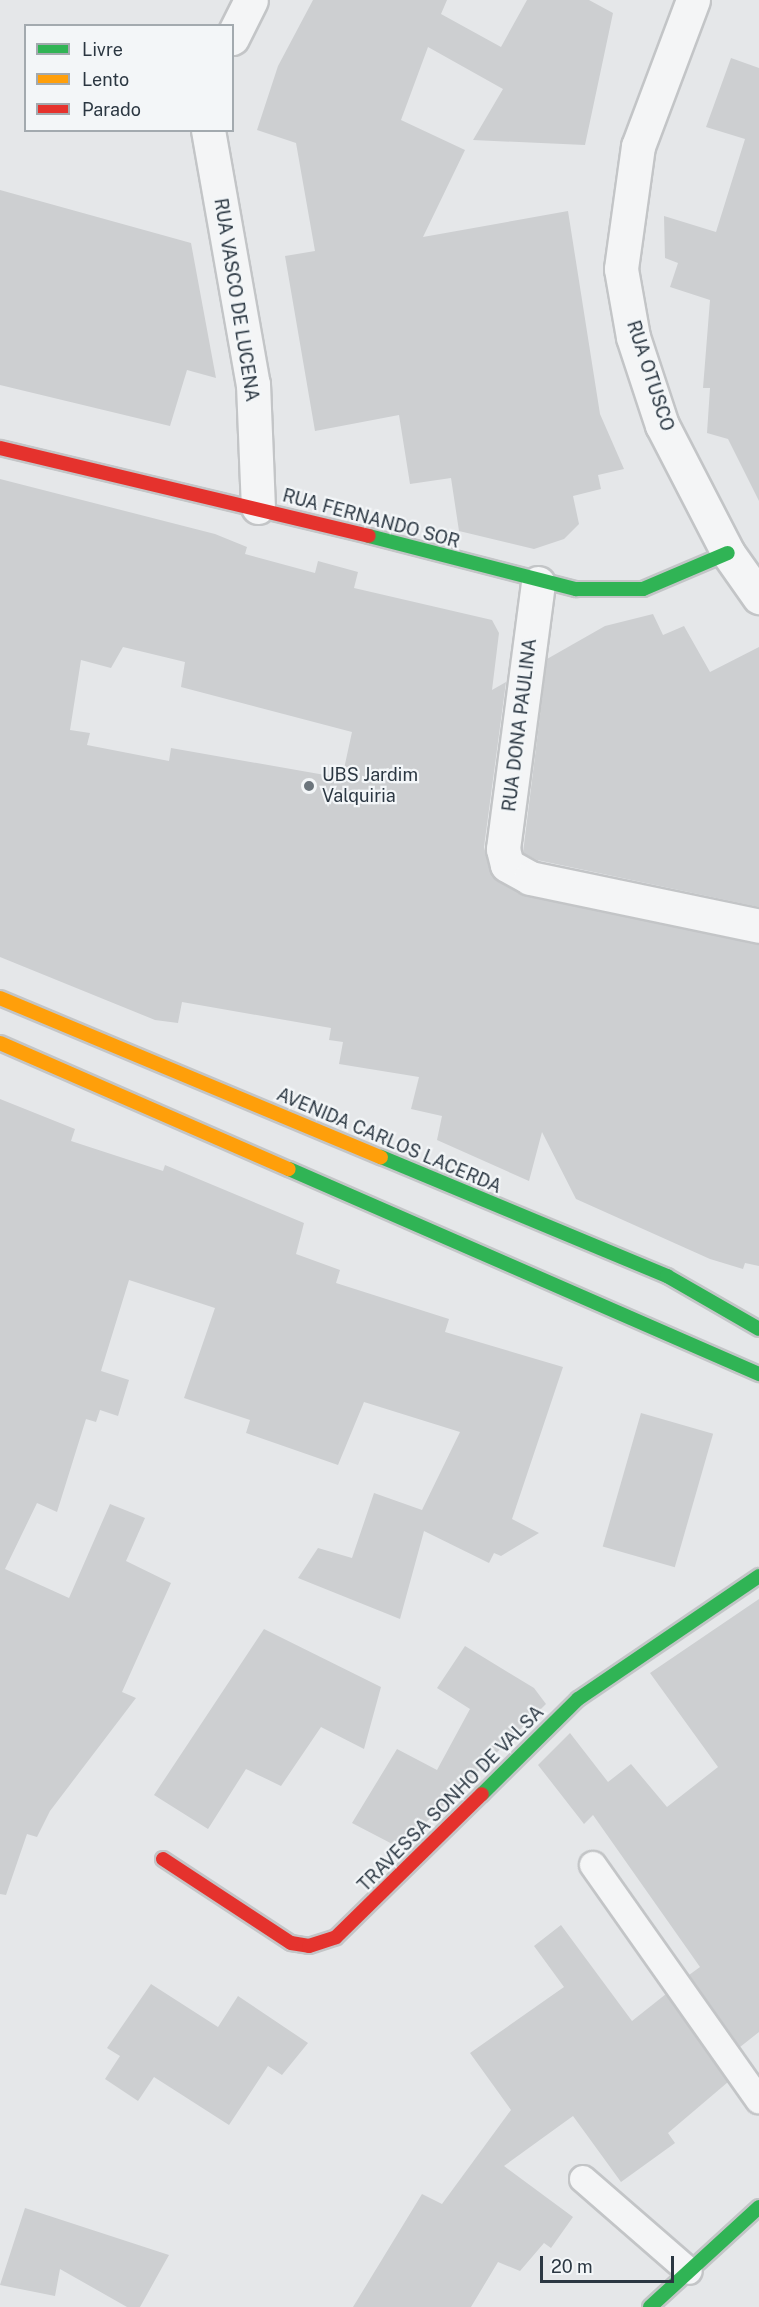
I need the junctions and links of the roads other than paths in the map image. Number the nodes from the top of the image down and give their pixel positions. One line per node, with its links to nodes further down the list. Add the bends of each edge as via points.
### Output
1 (251, 0): 3 (street)
2 (693, 0): 7 (street, RUA OTUSCO, via 638,147 621,269 633,337 662,425)
3 (234, 34)
4 (208, 132): 6 (street, RUA VASCO DE LUCENA, via 253,384)
5 (0, 448): 6 (main road, RUA FERNANDO SOR)
6 (258, 507): 8 (main road, RUA FERNANDO SOR)
7 (728, 553): 8 (main road, RUA FERNANDO SOR, via 643,589); 9 (street, RUA OTUSCO)
8 (538, 584): 10 (street, RUA DONA PAULINA, via 503,849 507,865 530,878)
9 (759, 597)
10 (759, 927)
11 (0, 998): 13 (main road, AVENIDA CARLOS LACERDA, via 667,1276)
12 (0, 1043): 14 (main road)
13 (759, 1329)
14 (759, 1374)
15 (759, 1576): 16 (main road, TRAVESSA SONHO DE VALSA, via 578,1699 336,1937 309,1946 291,1943)
16 (163, 1859)
17 (593, 1865): 18 (lane)
18 (759, 2100)
19 (583, 2179): 21 (lane)
20 (759, 2207): 21 (main road)
21 (689, 2271): 22 (main road)
22 (650, 2307)

